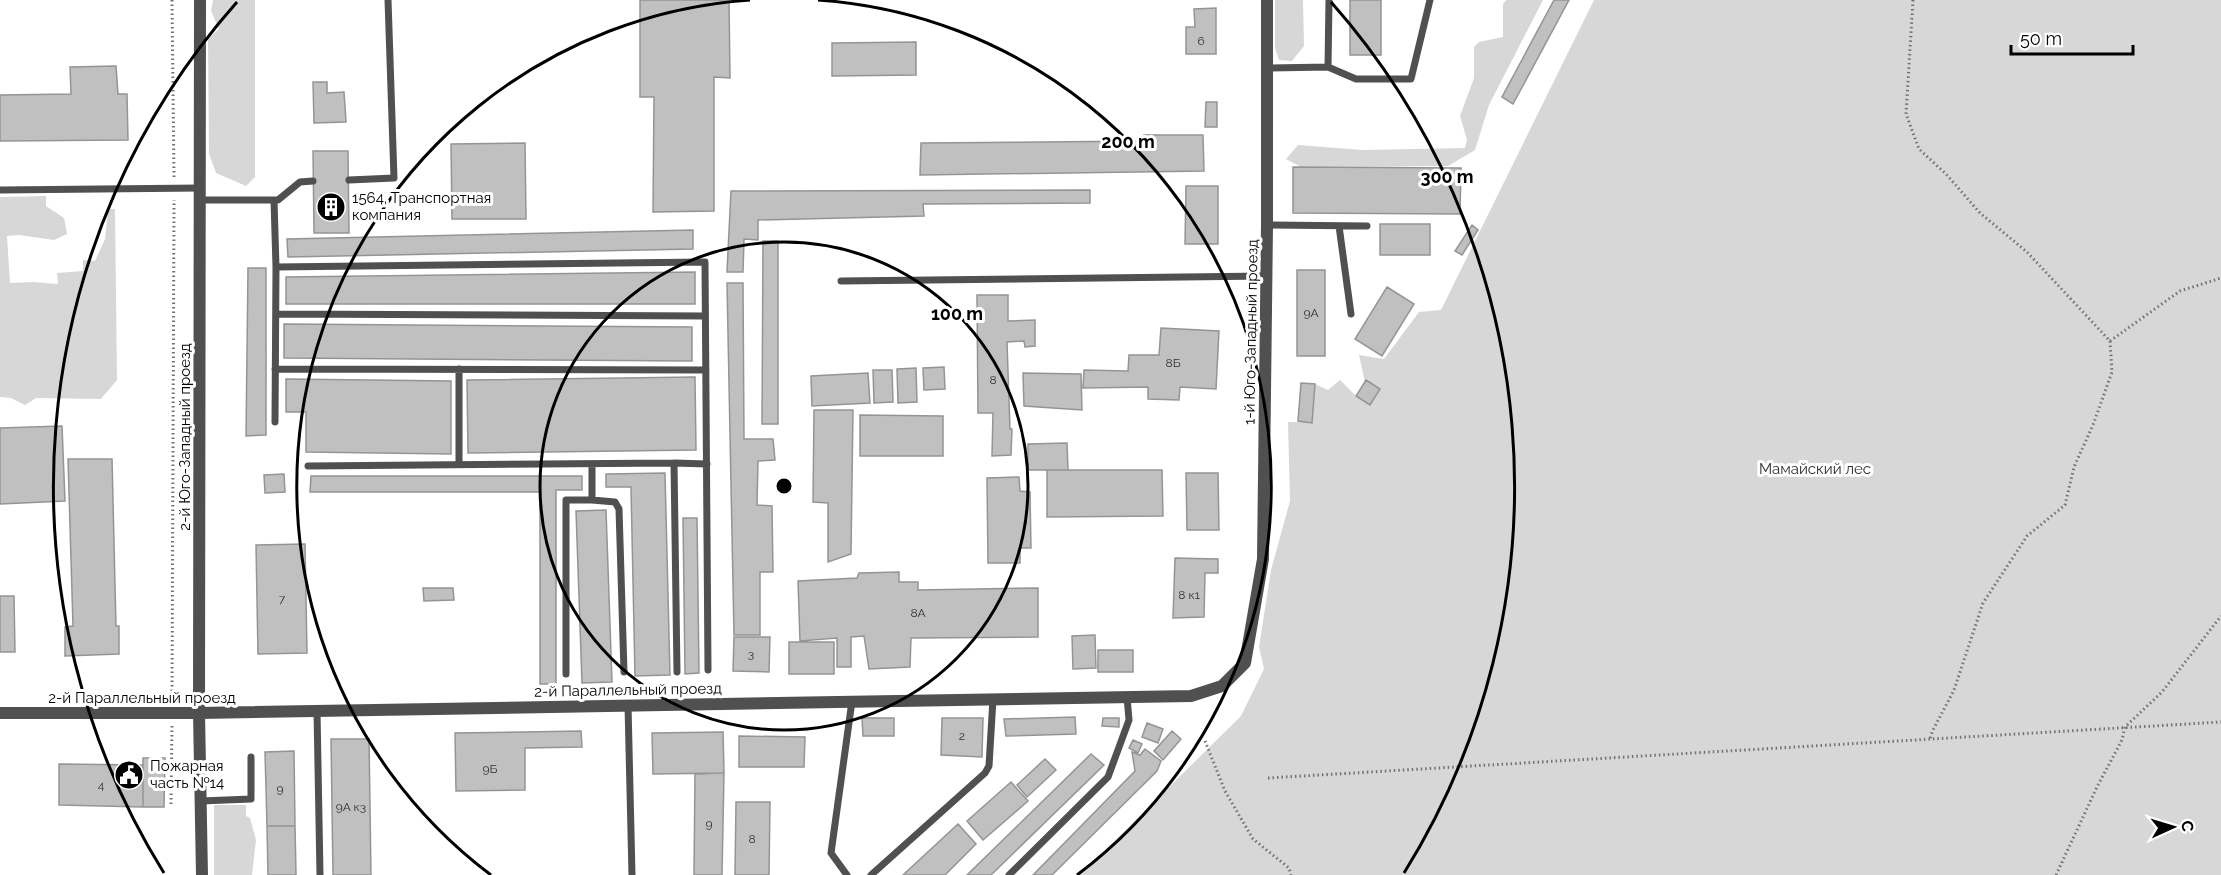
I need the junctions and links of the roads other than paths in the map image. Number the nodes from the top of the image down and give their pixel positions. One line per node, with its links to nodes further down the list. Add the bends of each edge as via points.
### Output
1 (200, 0): 11 (street, 2-й Юго-Западный проезд)
2 (388, 0): 8 (lane, via 394,178)
3 (1267, 0): 7 (street, 1-й Юго-Западный проезд)
4 (1329, 0): 6 (lane)
5 (1430, 0): 6 (lane, via 1411,79 1356,78)
6 (1328, 67): 7 (lane)
7 (1267, 68): 13 (street, 1-й Юго-Западный проезд)
8 (349, 180)
9 (314, 182): 12 (lane, via 300,182)
10 (0, 190): 11 (lane, via 174,188)
11 (200, 194): 12 (lane); 43 (street, 2-й Юго-Западный проезд)
12 (274, 200): 16 (lane)
13 (1267, 225): 14 (lane); 17 (street, 1-й Юго-Западный проезд)
14 (1339, 226): 15 (lane); 20 (lane)
15 (1367, 226)
16 (276, 267): 19 (lane); 21 (lane, via 705,262)
17 (1267, 276): 18 (lane); 32 (street, 1-й Юго-Западный проезд, via 1263,559)
18 (841, 281)
19 (276, 314): 21 (lane); 22 (lane)
20 (1351, 314)
21 (705, 316): 24 (lane)
22 (275, 369): 23 (lane); 25 (lane)
23 (459, 369): 24 (lane); 29 (lane)
24 (706, 370): 28 (lane)
25 (275, 422)
26 (674, 463): 27 (lane); 28 (lane); 35 (lane)
27 (592, 464): 29 (lane); 31 (lane)
28 (706, 464): 33 (lane)
29 (459, 465): 30 (lane)
30 (308, 466)
31 (592, 500): 34 (lane, via 615,502 619,509); 36 (lane, via 566,500)
32 (1245, 663): 37 (street, 2-й Параллельный проезд, via 1222,686 1191,696)
33 (708, 670)
34 (624, 672)
35 (677, 672)
36 (566, 674)
37 (1127, 697): 38 (street, 2-й Параллельный проезд); 51 (lane, via 1129,720 1108,777)
38 (993, 699): 39 (street, 2-й Параллельный проезд); 50 (lane, via 986,773)
39 (852, 701): 40 (street, 2-й Параллельный проезд); 49 (lane, via 831,853)
40 (628, 705): 41 (street, 2-й Параллельный проезд); 48 (lane)
41 (316, 711): 43 (street, 2-й Параллельный проезд); 47 (lane)
42 (0, 713): 43 (street, 2-й Параллельный проезд)
43 (200, 713): 45 (street, 2-й Юго-Западный проезд)
44 (251, 757): 45 (lane, via 251,799)
45 (201, 801): 46 (street, 2-й Юго-Западный проезд)
46 (202, 875)
47 (321, 875)
48 (632, 875)
49 (847, 875)
50 (871, 875)
51 (1009, 875)

